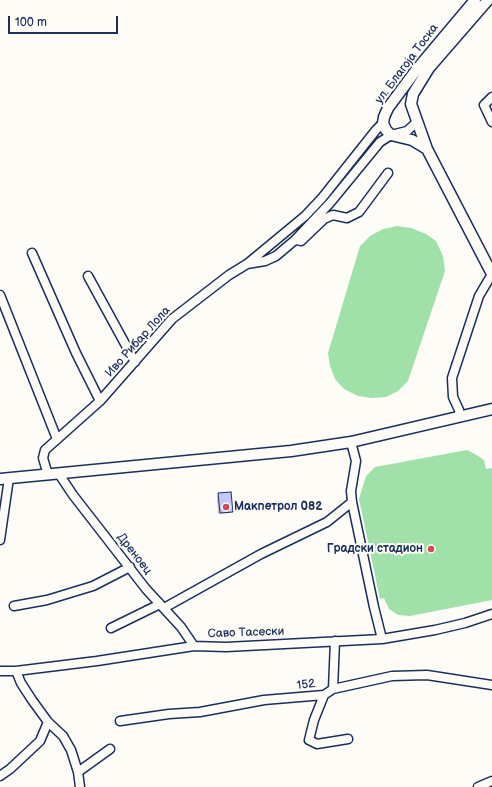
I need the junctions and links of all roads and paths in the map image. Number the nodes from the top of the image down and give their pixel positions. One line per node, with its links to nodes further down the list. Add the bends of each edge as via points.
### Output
1 (475, 0): 4 (main road, ул. Благоја Тоска, via 417,69)
2 (488, 0): 5 (main road, via 429,68 413,94)
3 (492, 97): 7 (street, via 484,105)
4 (394, 101): 5 (main road); 8 (main road, ул. Благоја Тоска, via 388,108)
5 (411, 104): 6 (main road)
6 (417, 122): 9 (street, Иво Рибар Лола, via 407,131); 10 (main road)
7 (492, 122)
8 (383, 123): 9 (main road, ул. Благоја Тоска); 14 (street, via 305,216)
9 (391, 135): 10 (main road, via 412,140); 12 (street, Иво Рибар Лола, via 380,142 330,203)
10 (427, 150): 15 (main road)
11 (388, 173): 12 (street, via 359,212 347,218 332,215 324,219 301,241)
12 (295, 240): 14 (street, Иво Рибар Лола, via 276,256 264,262)
13 (32, 253): 19 (street)
14 (247, 264): 18 (street, Иво Рибар Лола, via 172,319)
15 (492, 274): 21 (street, via 479,296 452,378 453,397)
16 (88, 276): 18 (street)
17 (0, 295): 22 (street)
18 (134, 362): 19 (street, Иво Рибар Лола)
19 (100, 401): 22 (street, Иво Рибар Лола)
20 (489, 411): 21 (main road)
21 (460, 417): 23 (main road)
22 (58, 439): 25 (street, Иво Рибар Лола, via 45,450 43,458)
23 (351, 442): 24 (main road, via 231,458); 27 (street, via 356,461 351,491)
24 (59, 474): 25 (main road); 29 (street, Дреноец)
25 (48, 475): 26 (main road)
26 (4, 479): 28 (street)
27 (352, 502): 31 (street, via 327,522); 34 (street)
28 (0, 540)
29 (130, 567): 30 (street, via 93,586 47,600); 31 (street, Дреноец)
30 (14, 606)
31 (162, 606): 33 (street); 36 (street, Дреноец)
32 (492, 614): 34 (street, Саво Тасески, via 435,630)
33 (111, 628)
34 (382, 639): 35 (street, Саво Тасески)
35 (335, 641): 36 (street, Саво Тасески, via 226,647); 40 (street)
36 (194, 646): 38 (street, Саво Тасески)
37 (0, 671): 38 (street, Саво Тасески)
38 (16, 671): 43 (street, via 21,683)
39 (492, 685): 40 (street, 152, via 427,675 392,676)
40 (333, 689): 41 (street, 152)
41 (324, 695): 42 (street, 152, via 264,700 200,712); 44 (street, via 309,740 317,744)
42 (120, 721)
43 (48, 722): 46 (street, via 63,736); 47 (street, via 40,741)
44 (348, 739)
45 (110, 749): 46 (street)
46 (78, 772): 49 (street)
47 (0, 776)
48 (492, 781): 50 (street)
49 (80, 787)
50 (478, 787)

